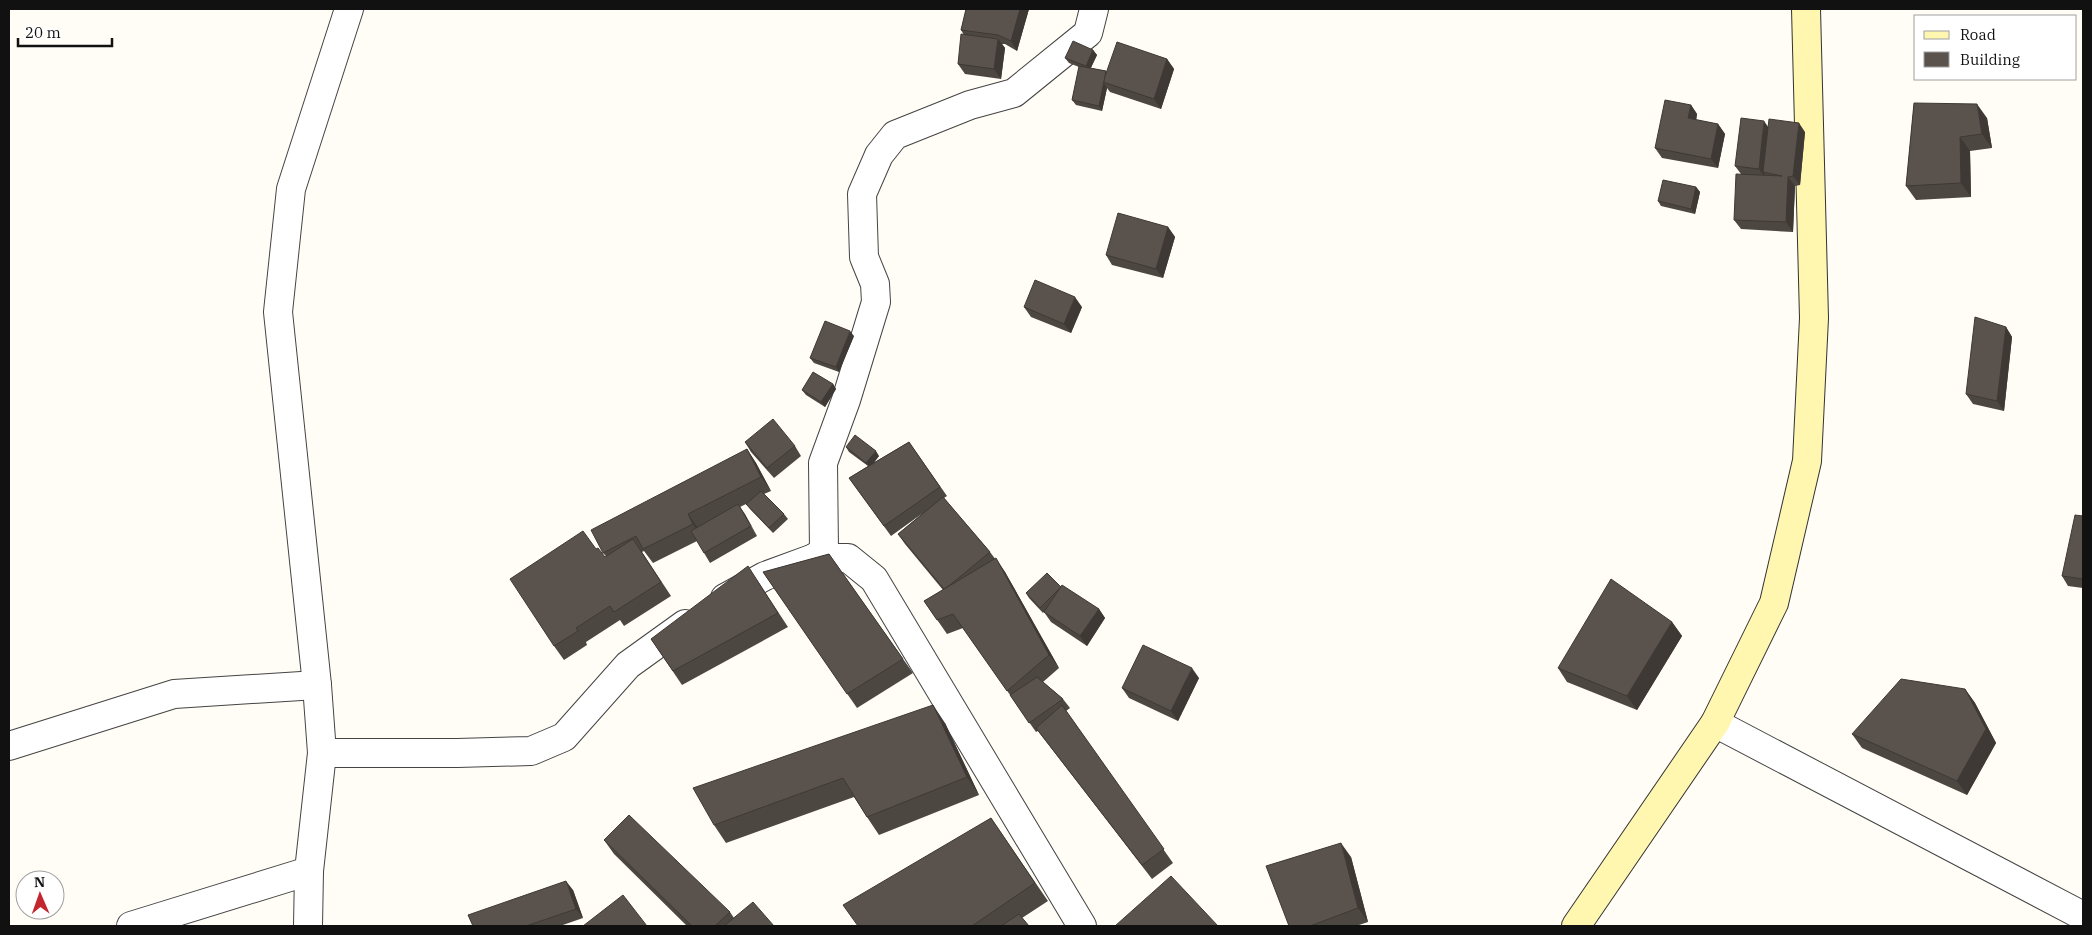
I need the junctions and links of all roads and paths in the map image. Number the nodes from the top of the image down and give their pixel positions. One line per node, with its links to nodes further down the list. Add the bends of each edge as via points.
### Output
1 (349, 9): 5 (street, via 291,189 278,312)
2 (1094, 9): 4 (street, via 1088,33 1014,93 970,104 895,134 880,155 862,194 864,257 875,284 876,302 849,392 823,462 824,552)
3 (1806, 9): 6 (main road, via 1814,318 1807,461 1774,603)
4 (814, 558): 8 (street, via 765,576 712,606 628,665 564,737 531,751); 13 (street, via 848,558 874,579)
5 (317, 684): 7 (street, via 174,694); 8 (street)
6 (1715, 723): 10 (street); 14 (main road)
7 (9, 746)
8 (322, 753): 9 (street)
9 (310, 871): 11 (street); 12 (street)
10 (2083, 916)
11 (131, 926)
12 (308, 926)
13 (1082, 926)
14 (1576, 926)

